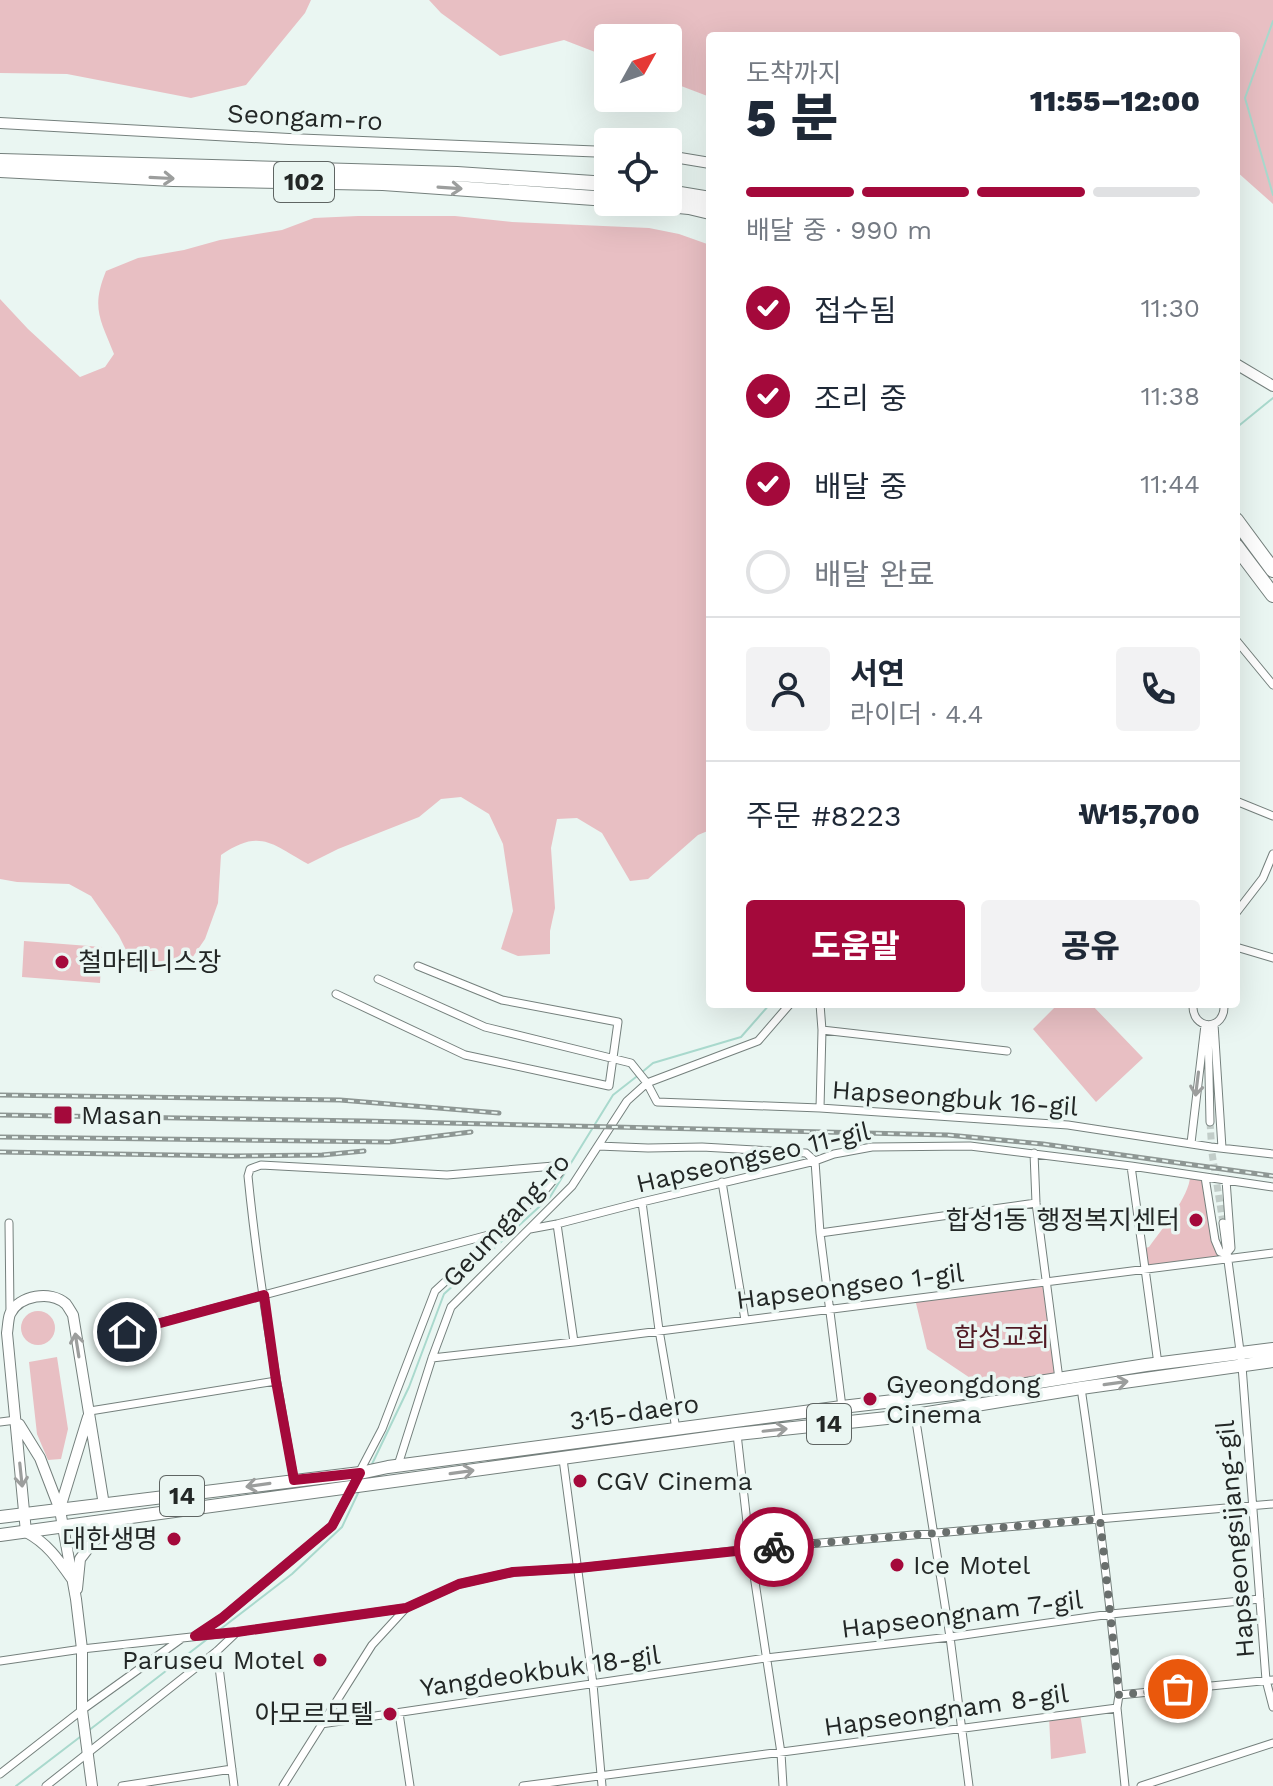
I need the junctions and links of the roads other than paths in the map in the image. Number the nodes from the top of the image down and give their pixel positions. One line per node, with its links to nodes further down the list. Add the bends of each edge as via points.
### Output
1 (0, 123): 2 (main road, Seongam-ro)
2 (594, 151)
3 (682, 158): 5 (main road)
4 (0, 161): 7 (highway, 102)
5 (706, 162)
6 (0, 170): 9 (highway, 102, one-way to 9, via 383,183)
7 (594, 183)
8 (682, 194): 10 (highway)
9 (594, 198)
10 (706, 198)
11 (682, 206): 12 (highway)
12 (706, 211)
13 (1240, 366): 14 (main road)
14 (1270, 384)
15 (1240, 525): 17 (highway)
16 (1240, 551): 18 (highway)
17 (1273, 570)
18 (1273, 595)
19 (1240, 645): 20 (street)
20 (1273, 685)
21 (1240, 803): 22 (street)
22 (1273, 816)
23 (1273, 854): 24 (street)
24 (1263, 878): 25 (street); 26 (street)
25 (1273, 881)
26 (1240, 908)
27 (1240, 948): 28 (street)
28 (1273, 958)
29 (418, 966): 39 (street, via 502,1000 618,1022)
30 (378, 979): 39 (street, via 485,1027)
31 (336, 994): 39 (street, via 465,1055 609,1086)
32 (787, 1008): 40 (street, Geumgang-ro, via 758,1041)
33 (820, 1008): 37 (street)
34 (1193, 1008): 36 (street, via 1197,1020)
35 (1224, 1008): 36 (street, via 1223,1015)
36 (1209, 1025): 42 (street); 43 (street, one-way to 43); 45 (street)
37 (822, 1030): 38 (street); 41 (street)
38 (1007, 1051)
39 (613, 1059): 40 (street, via 631,1063)
40 (646, 1082): 41 (street, Hapseongbuk 16-gil, via 657,1102); 44 (street, Geumgang-ro)
41 (820, 1108): 43 (street, Hapseongbuk 16-gil, via 1068,1125)
42 (1210, 1122)
43 (1191, 1143): 45 (street, Hapseongbuk 16-gil)
44 (598, 1146): 48 (street, via 806,1153); 59 (street, Geumgang-ro, via 572,1186)
45 (1222, 1148): 47 (street, Hapseongbuk 16-gil)
46 (1034, 1153): 48 (street, Hapseongseo 11-gil, via 970,1146 872,1147); 49 (street, Hapseongseo 11-gil); 55 (street)
47 (1273, 1154)
48 (815, 1161): 52 (street, Hapseongseo 11-gil); 61 (street)
49 (1131, 1166): 50 (street, Hapseongseo 11-gil); 64 (street)
50 (1205, 1177): 51 (street, Hapseongseo 11-gil); 63 (street, via 1215,1240)
51 (1226, 1180): 53 (street, Hapseongseo 11-gil); 63 (street, via 1231,1248)
52 (722, 1182): 54 (street, Hapseongseo 11-gil); 69 (street)
53 (1273, 1187)
54 (642, 1202): 58 (street, Hapseongseo 11-gil); 70 (street)
55 (1036, 1203): 61 (street); 65 (street)
56 (9, 1223): 68 (street)
57 (1223, 1223): 63 (street)
58 (557, 1224): 59 (street, Hapseongseo 11-gil); 72 (street)
59 (530, 1229): 74 (street, Geumgang-ro, via 451,1307)
60 (498, 1233): 66 (street); 66 (street, via 566,1165 447,1175 261,1165 250,1169 248,1176); 91 (street, via 435,1291)
61 (820, 1233): 67 (street)
62 (1273, 1253): 63 (street, Hapseongseo 1-gil)
63 (1226, 1256): 64 (street, Hapseongseo 1-gil); 75 (street, Hapseongsijang-gil)
64 (1144, 1269): 65 (street, Hapseongseo 1-gil); 78 (street)
65 (1046, 1282): 67 (street, Hapseongseo 1-gil); 79 (street)
66 (264, 1295): 71 (street); 80 (street)
67 (830, 1310): 69 (street, Hapseongseo 1-gil); 82 (street)
68 (10, 1314): 77 (main road); 83 (main road, one-way to 68, via 73,1315 65,1303 48,1296 30,1297)
69 (745, 1320): 70 (street, Hapseongseo 1-gil)
70 (659, 1330): 72 (street, Hapseongseo 1-gil); 87 (street)
71 (99, 1339)
72 (574, 1342): 74 (street, Hapseongseo 1-gil)
73 (1273, 1349): 75 (main road, 3·15-daero / 14)
74 (432, 1358): 90 (street, Geumgang-ro)
75 (1241, 1360): 76 (main road, 3·15-daero / 14); 78 (main road, 3·15-daero / 14); 81 (main road, 3·15-daero / 14, one-way to 75); 96 (street, Hapseongsijang-gil)
76 (1273, 1361)
77 (5, 1362): 85 (main road)
78 (1158, 1364): 79 (main road, 3·15-daero / 14)
79 (1059, 1379): 82 (main road, 3·15-daero / 14)
80 (276, 1381): 83 (street); 92 (street)
81 (1081, 1388): 84 (main road, 3·15-daero / 14); 101 (street)
82 (842, 1407): 87 (main road, 3·15-daero / 14)
83 (90, 1411): 95 (main road); 97 (main road)
84 (915, 1415): 88 (main road, 3·15-daero / 14, one-way to 84); 104 (street)
85 (16, 1420): 86 (street); 97 (main road, via 40,1458); 98 (main road, one-way to 98)
86 (0, 1422)
87 (676, 1429): 90 (main road, 3·15-daero / 14)
88 (737, 1434): 89 (main road, 3·15-daero / 14); 106 (street)
89 (563, 1459): 93 (main road, 3·15-daero / 14, one-way to 89); 107 (street)
90 (393, 1467): 91 (main road, 3·15-daero / 14)
91 (362, 1472): 92 (main road, 3·15-daero / 14); 93 (street)
92 (294, 1480): 95 (main road, 3·15-daero / 14, one-way to 95)
93 (354, 1487): 100 (main road, 14); 114 (street, via 332,1526)
94 (1273, 1504): 96 (street)
95 (104, 1505): 97 (main road, 3·15-daero / 14)
96 (1253, 1507): 101 (street); 110 (street, Hapseongsijang-gil)
97 (60, 1510): 98 (main road, 3·15-daero / 14); 102 (main road)
98 (25, 1514): 99 (main road, 3·15-daero / 14); 103 (main road)
99 (0, 1517)
100 (123, 1518): 102 (main road, 14); 109 (main road, via 80,1559)
101 (1100, 1519): 104 (street); 112 (street)
102 (62, 1527): 103 (main road, 14); 108 (main road)
103 (26, 1532): 105 (main road, 14); 108 (main road, via 55,1554)
104 (933, 1534): 106 (street); 115 (street)
105 (0, 1535)
106 (750, 1549): 107 (street); 119 (street)
107 (579, 1568): 111 (street, via 513,1572 459,1584); 122 (street)
108 (72, 1579): 109 (main road)
109 (76, 1599): 117 (main road)
110 (1260, 1599): 112 (street, Hapseongnam 7-gil); 121 (street, Hapseongsijang-gil)
111 (406, 1608): 113 (street); 128 (street, via 372,1645)
112 (1111, 1614): 115 (street, Hapseongnam 7-gil); 123 (street)
113 (235, 1632): 114 (street); 118 (street)
114 (200, 1635): 116 (street)
115 (950, 1637): 119 (street, Hapseongnam 7-gil); 129 (street)
116 (183, 1638): 117 (street); 126 (street)
117 (82, 1649): 120 (street); 126 (main road)
118 (217, 1651): 131 (street); 133 (street)
119 (766, 1658): 122 (street, Yangdeokbuk 18-gil); 132 (street)
120 (0, 1661)
121 (1270, 1680): 123 (street); 124 (street, Hapseongsijang-gil)
122 (593, 1684): 127 (street, Yangdeokbuk 18-gil); 135 (street)
123 (1119, 1695): 125 (street)
124 (1273, 1707)
125 (1117, 1708): 129 (street, Hapseongnam 8-gil); 146 (street)
126 (82, 1713): 131 (main road); 134 (street)
127 (399, 1713): 128 (street, Yangdeokbuk 18-gil); 141 (street)
128 (321, 1724): 140 (street)
129 (961, 1727): 132 (street, Hapseongnam 8-gil); 145 (street)
130 (1273, 1743): 147 (street)
131 (88, 1750): 136 (street); 137 (main road)
132 (781, 1753): 135 (street, Hapseongnam 8-gil); 144 (street)
133 (232, 1769): 138 (street); 139 (street)
134 (0, 1774)
135 (601, 1777): 142 (street, Hapseongnam 8-gil); 143 (street)
136 (46, 1786)
137 (92, 1786)
138 (122, 1786)
139 (234, 1786)
140 (283, 1786)
141 (410, 1786)
142 (523, 1786)
143 (602, 1786)
144 (783, 1786)
145 (969, 1786)
146 (1125, 1786)
147 (1141, 1786)

